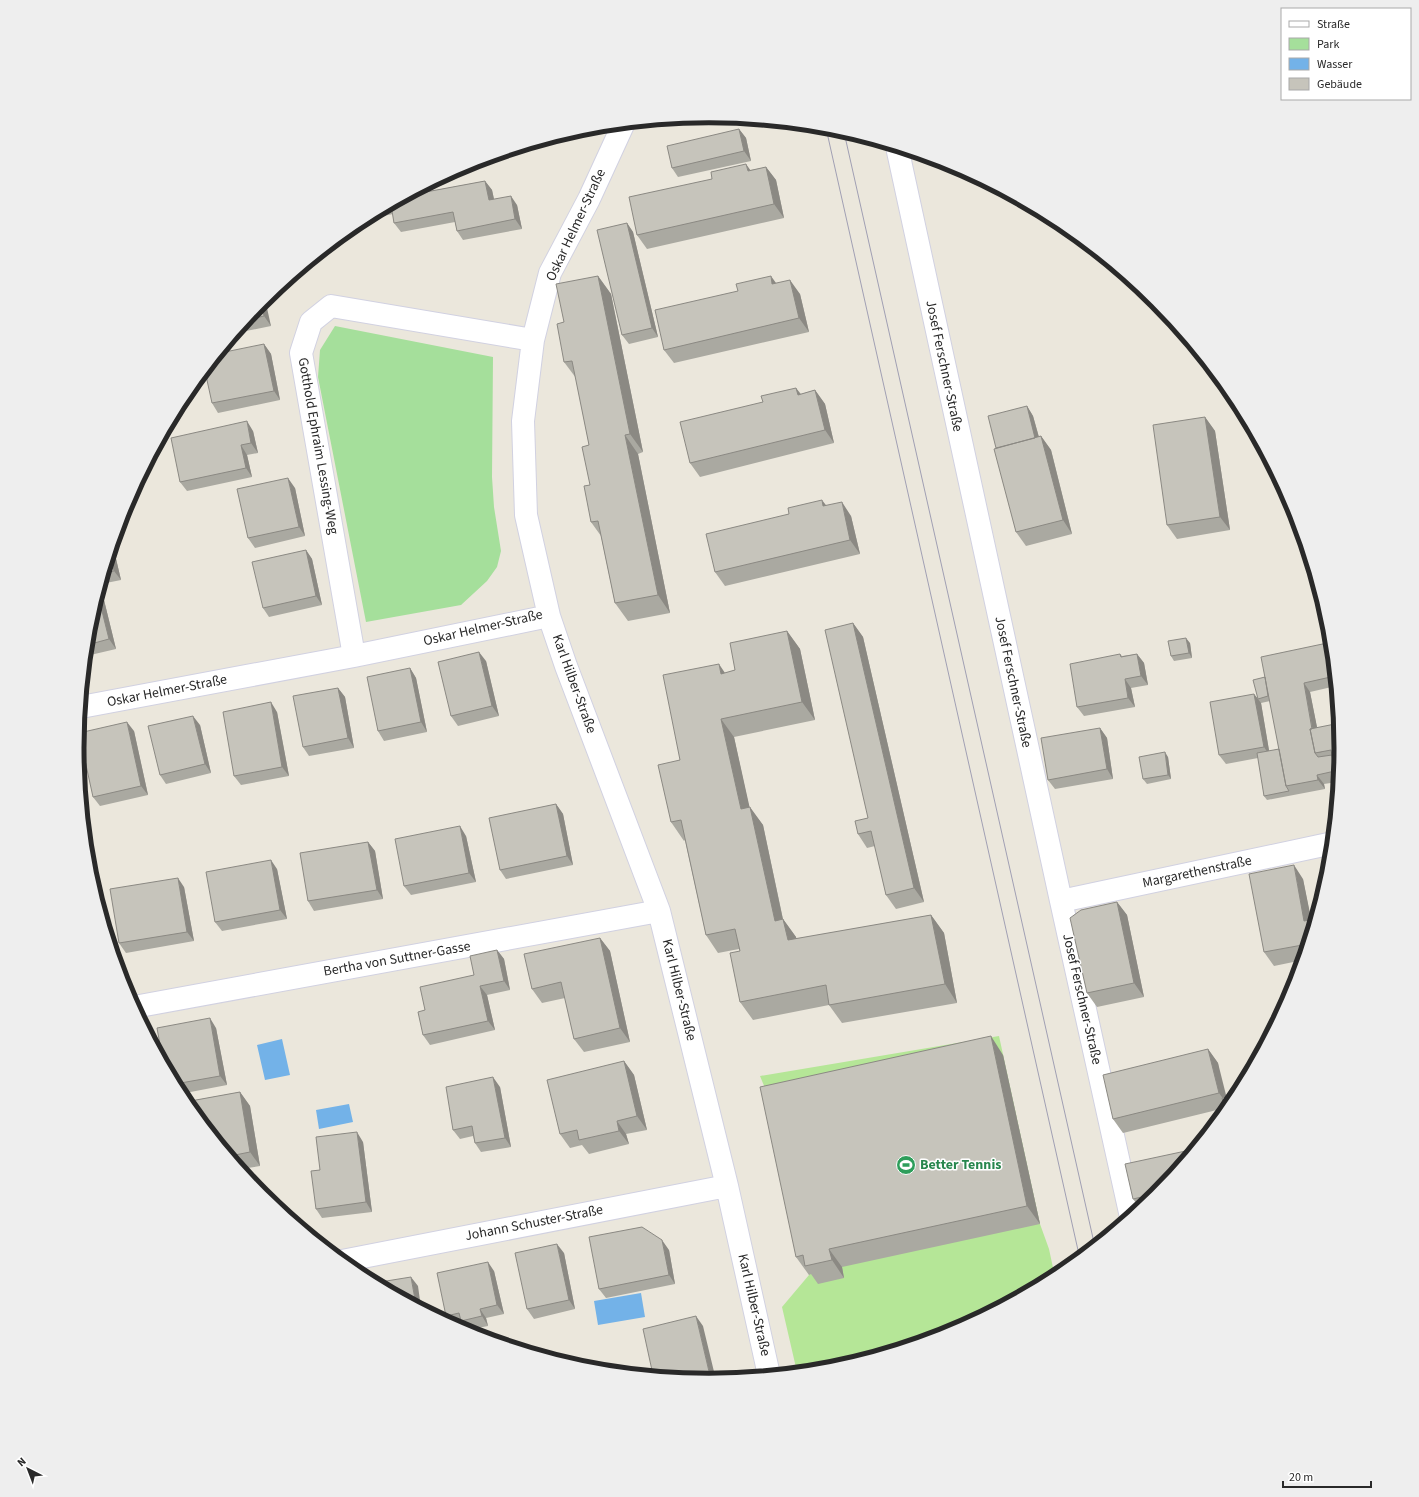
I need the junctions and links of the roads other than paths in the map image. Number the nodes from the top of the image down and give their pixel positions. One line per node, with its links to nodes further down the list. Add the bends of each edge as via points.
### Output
1 (621, 129): 3 (street, Oskar Helmer-Straße, via 589,199 550,273)
2 (898, 152): 8 (street, Josef Ferschner-Straße)
3 (533, 340): 4 (street, Oskar Helmer-Straße, via 524,421 526,515); 5 (street, Gotthold Ephraim Lessing-Weg, via 331,306 311,322 300,353)
4 (549, 616): 5 (street, Oskar Helmer-Straße); 9 (street, Karl Hilber-Straße)
5 (354, 656): 6 (street, Oskar Helmer-Straße)
6 (85, 706)
7 (1328, 844): 8 (street, Margarethenstraße)
8 (1061, 901): 12 (street, Josef Ferschner-Straße)
9 (660, 911): 10 (street, Bertha von Suttner-Gasse); 11 (street, Karl Hilber-Straße)
10 (140, 1006)
11 (727, 1186): 13 (street, Johann Schuster-Straße); 14 (street, Karl Hilber-Straße)
12 (1130, 1212)
13 (349, 1260)
14 (768, 1371)

